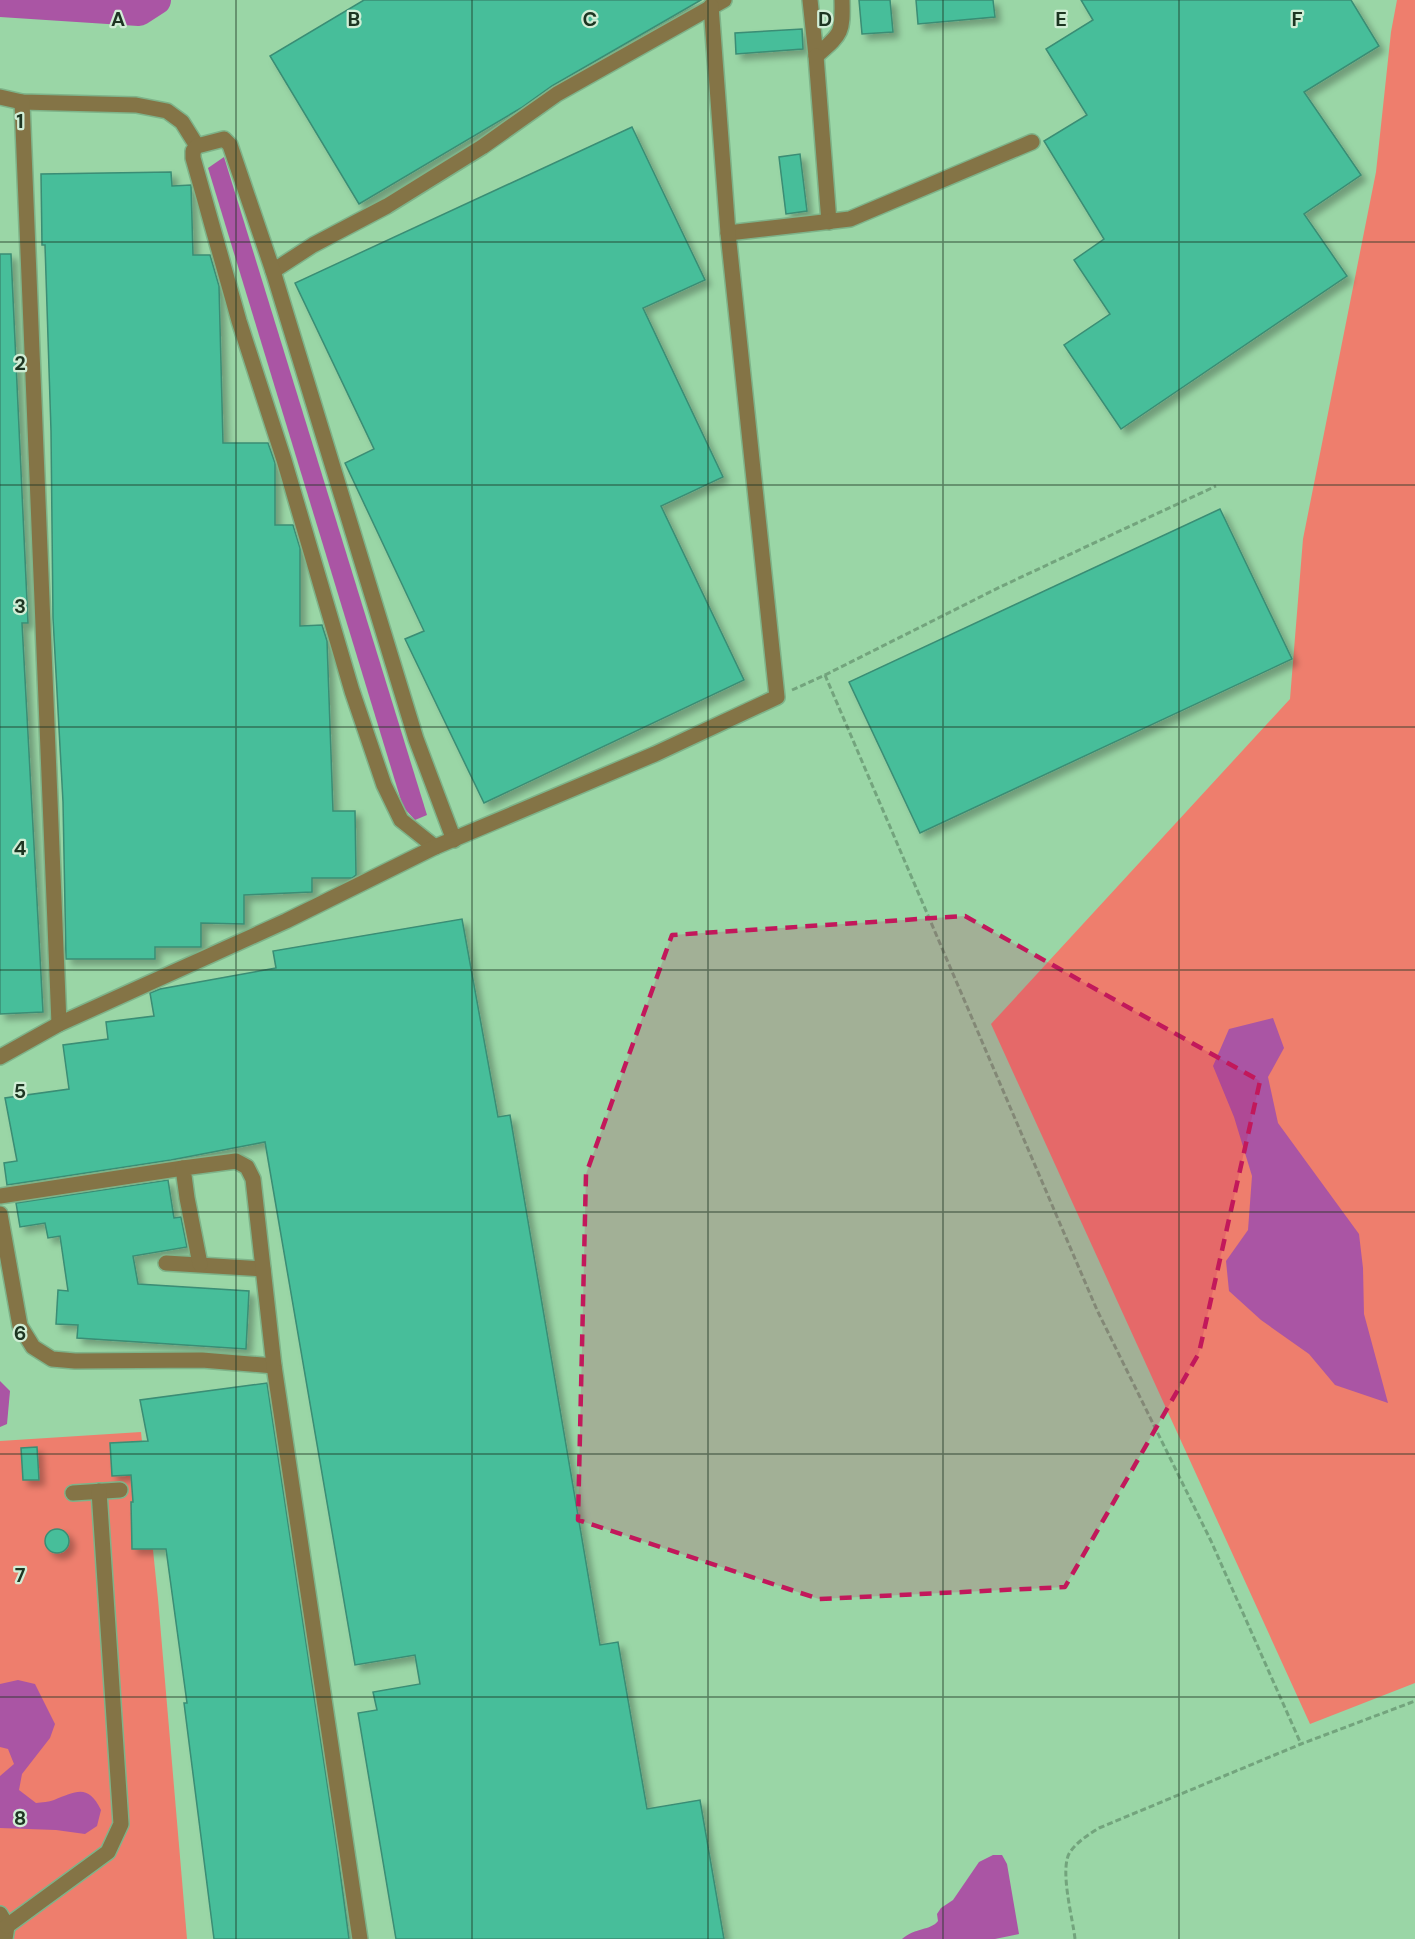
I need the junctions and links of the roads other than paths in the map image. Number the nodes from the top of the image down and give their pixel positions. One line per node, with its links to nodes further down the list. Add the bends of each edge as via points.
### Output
1 (810, 0): 4 (lane)
2 (842, 0): 4 (lane, via 840,34)
3 (718, 3): 10 (lane); 11 (lane, via 557,94 473,153)
4 (816, 56): 9 (lane)
5 (0, 97): 6 (lane)
6 (22, 102): 8 (lane, via 136,105 167,111 182,122); 14 (lane)
7 (1032, 142): 9 (lane, via 864,214)
8 (197, 146): 11 (lane, via 224,139 231,145); 13 (lane, via 193,158 239,321 352,691 394,810 400,820)
9 (829, 222): 10 (lane)
10 (728, 233): 12 (lane, via 777,697)
11 (273, 271): 12 (lane, via 416,739)
12 (454, 840): 13 (lane)
13 (435, 847): 14 (lane, via 286,921)
14 (59, 1024): 15 (lane)
15 (0, 1057)
16 (183, 1168): 17 (lane); 20 (lane); 21 (lane, via 236,1161 247,1167 253,1179)
17 (0, 1196)
18 (0, 1214): 22 (lane, via 20,1326 33,1347 52,1359 202,1360)
19 (166, 1263): 20 (lane)
20 (200, 1264): 21 (lane)
21 (263, 1269): 22 (lane)
22 (274, 1366): 27 (lane)
23 (120, 1490): 24 (lane)
24 (99, 1491): 25 (lane); 26 (lane, via 121,1824 108,1852)
25 (73, 1493)
26 (4, 1926)
27 (360, 1939)

